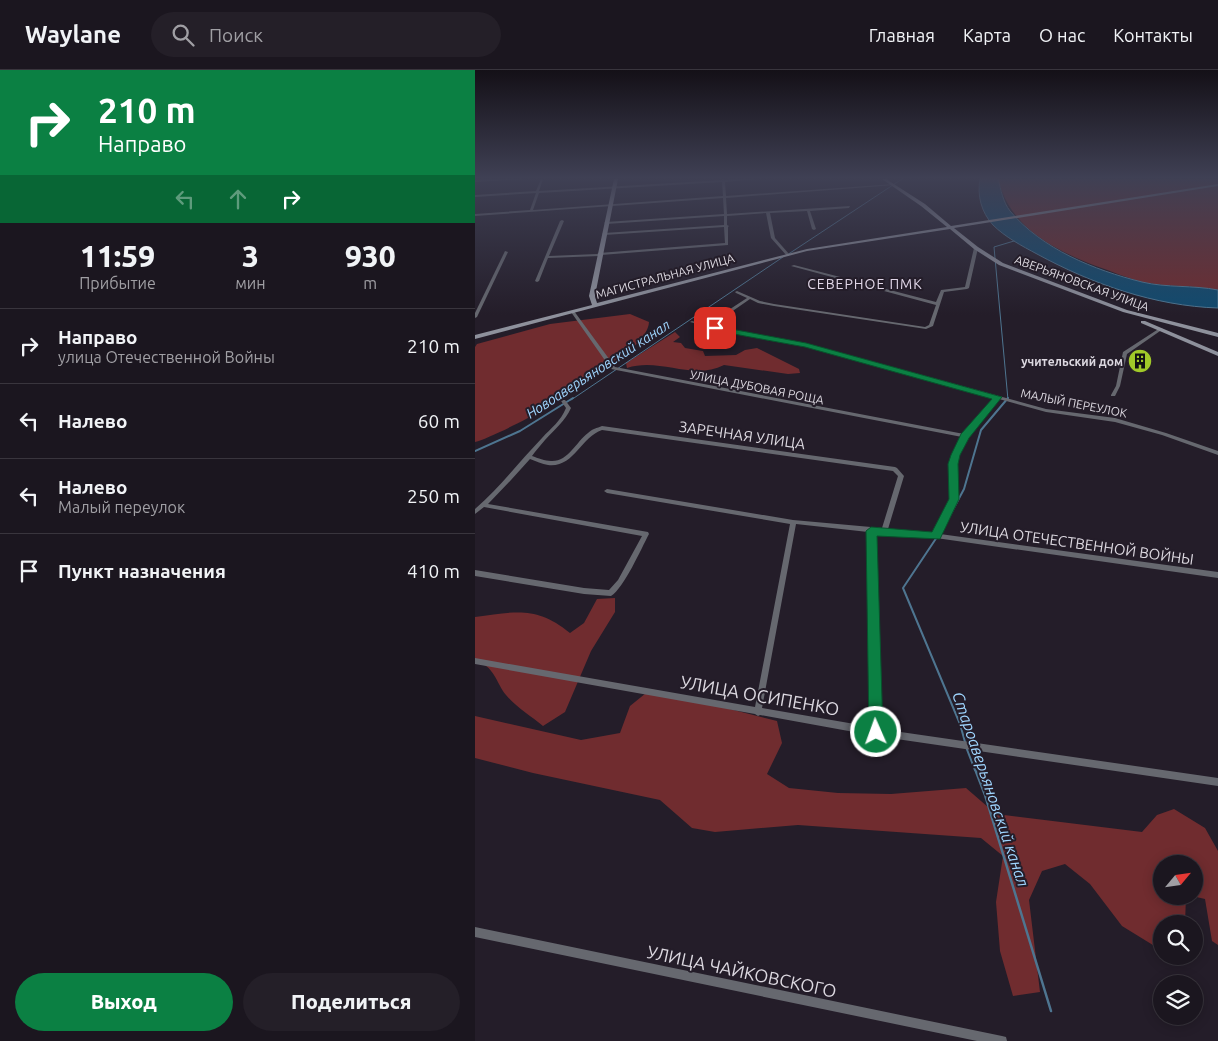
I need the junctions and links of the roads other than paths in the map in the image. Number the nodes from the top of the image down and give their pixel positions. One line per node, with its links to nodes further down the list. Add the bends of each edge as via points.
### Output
1 (561, 224): 15 (street)
2 (606, 224): 10 (street)
3 (770, 224): 13 (street, via 773,238)
4 (813, 224): 9 (street)
5 (945, 224): 8 (street, АВЕРЬЯНОВСКАЯ УЛИЦА)
6 (966, 224): 8 (street, МАГИСТРАЛЬНАЯ УЛИЦА)
7 (727, 226): 10 (street); 14 (street, via 727,244)
8 (949, 227): 11 (street, АВЕРЬЯНОВСКАЯ УЛИЦА); 13 (street, МАГИСТРАЛЬНАЯ УЛИЦА)
9 (814, 229)
10 (604, 234): 14 (street)
11 (976, 248): 20 (street, via 967,288 944,290); 21 (street, АВЕРЬЯНОВСКАЯ УЛИЦА, via 1001,264)
12 (506, 252): 24 (street)
13 (788, 254): 22 (street, МАГИСТРАЛЬНАЯ УЛИЦА)
14 (599, 255): 15 (street); 22 (street, via 592,296)
15 (549, 257): 17 (street)
16 (793, 266): 20 (street)
17 (537, 282)
18 (737, 292): 19 (street)
19 (749, 298): 20 (street, via 774,306 925,328 931,326); 26 (street, via 722,316)
20 (937, 304)
21 (1107, 305): 27 (street); 28 (street, АВЕРЬЯНОВСКАЯ УЛИЦА)
22 (595, 306): 23 (street, МАГИСТРАЛЬНАЯ УЛИЦА)
23 (573, 312): 29 (street, МАГИСТРАЛЬНАЯ УЛИЦА); 34 (street, УЛИЦА ДУБОВАЯ РОЩА, via 613,368)
24 (475, 317)
25 (692, 322): 26 (street, МАЛЫЙ ПЕРЕУЛОК)
26 (715, 328): 32 (street, МАЛЫЙ ПЕРЕУЛОК, via 806,345)
27 (1161, 329): 30 (street); 31 (street, via 1125,353)
28 (1218, 335)
29 (475, 337)
30 (1218, 354)
31 (1113, 395)
32 (998, 397): 34 (street); 35 (street, МАЛЫЙ ПЕРЕУЛОК, via 1046,410 1115,420)
33 (563, 401): 36 (street, via 569,408 567,412)
34 (965, 436): 43 (street, via 953,464 954,499)
35 (1218, 453)
36 (530, 457): 38 (street, via 501,491); 42 (street, ЗАРЕЧНАЯ УЛИЦА, via 551,463 564,460 591,431 602,428 895,470 901,476)
37 (607, 491): 40 (street, УЛИЦА ОТЕЧЕСТВЕННОЙ ВОЙНЫ)
38 (483, 505): 39 (street); 44 (street, via 646,534 611,593)
39 (475, 512)
40 (793, 522): 41 (street, УЛИЦА ОТЕЧЕСТВЕННОЙ ВОЙНЫ); 47 (street)
41 (871, 531): 42 (street, УЛИЦА ОТЕЧЕСТВЕННОЙ ВОЙНЫ); 48 (street)
42 (884, 532): 43 (street, УЛИЦА ОТЕЧЕСТВЕННОЙ ВОЙНЫ)
43 (936, 536): 45 (street, УЛИЦА ОТЕЧЕСТВЕННОЙ ВОЙНЫ)
44 (475, 572)
45 (1218, 575)
46 (475, 661): 47 (street, УЛИЦА ОСИПЕНКО)
47 (758, 712): 48 (street, УЛИЦА ОСИПЕНКО)
48 (876, 732): 49 (street, УЛИЦА ОСИПЕНКО)
49 (1218, 782)
50 (475, 932): 51 (street, УЛИЦА ЧАЙКОВСКОГО)
51 (1002, 1041)

